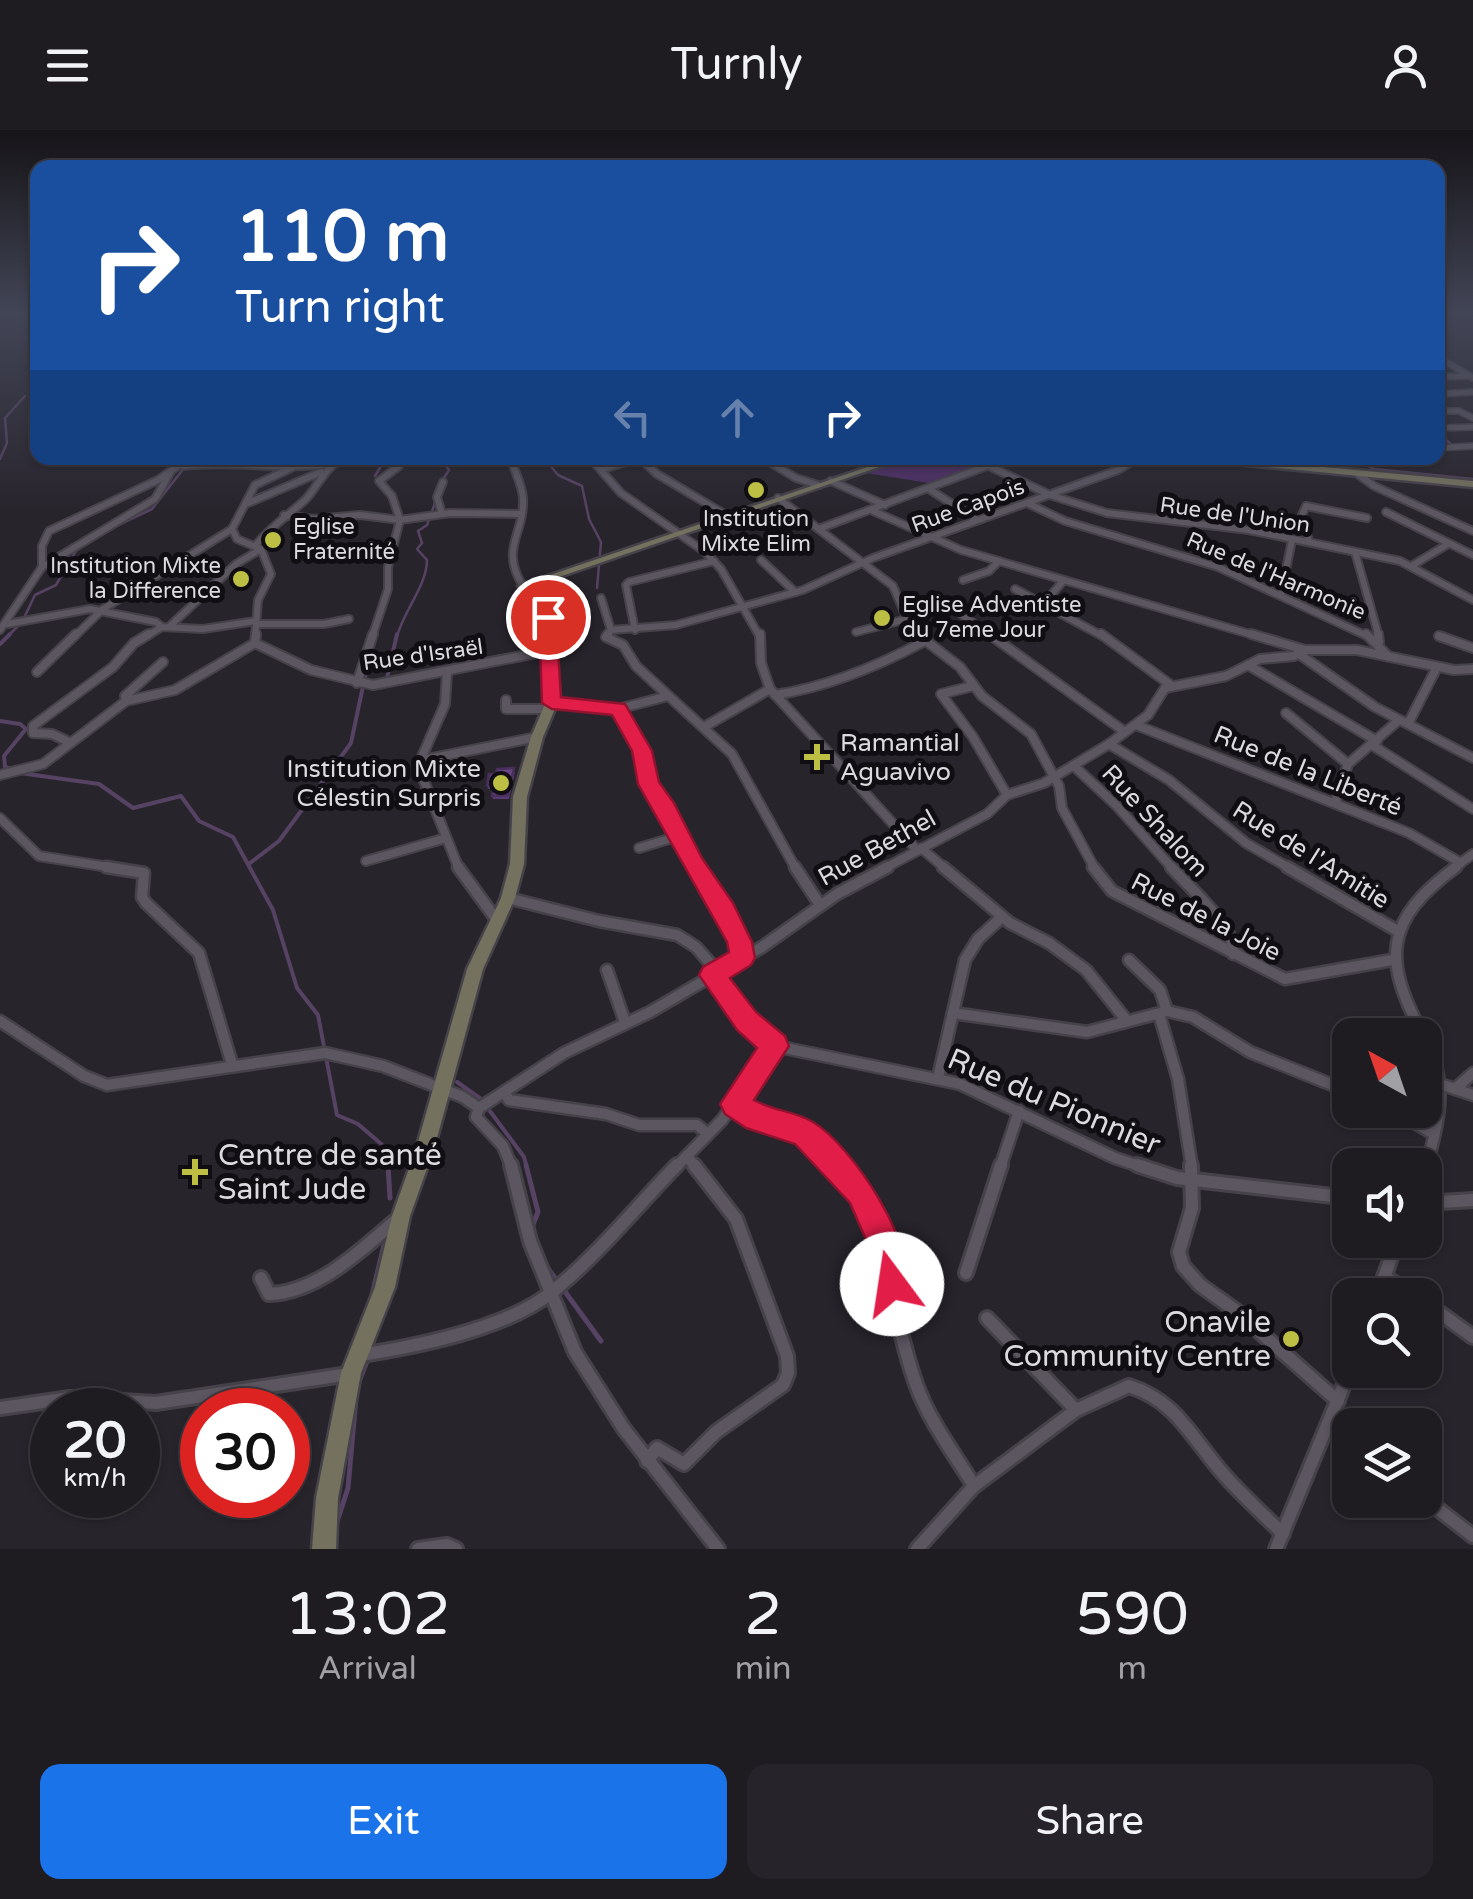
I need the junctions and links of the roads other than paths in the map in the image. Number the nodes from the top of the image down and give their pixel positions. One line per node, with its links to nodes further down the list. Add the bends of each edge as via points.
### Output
1 (1473, 392): 2 (street)
2 (1445, 394)
3 (1445, 411): 4 (street)
4 (1473, 418)
5 (1473, 426): 6 (street)
6 (1445, 428)
7 (1473, 446): 8 (street)
8 (1445, 448)
9 (181, 465): 24 (street)
10 (187, 465): 24 (street)
11 (269, 465): 25 (street)
12 (334, 465): 23 (street)
13 (399, 465): 48 (street, via 379,481)
14 (510, 465): 43 (street, via 523,501)
15 (598, 465): 27 (street)
16 (618, 465): 27 (street)
17 (647, 465): 45 (street)
18 (775, 465): 32 (street)
19 (880, 465): 30 (street)
20 (995, 465): 26 (street)
21 (1126, 465): 35 (street, Rue Capois)
22 (1272, 465): 29 (street)
23 (331, 466): 25 (street); 38 (street); 44 (street)
24 (178, 467): 28 (street)
25 (293, 467): 38 (street, via 254,486)
26 (991, 467): 34 (street); 35 (street, Rue de l'Union)
27 (603, 470): 55 (street, via 621,493)
28 (170, 472): 54 (street); 69 (street, via 155,499)
29 (1359, 474): 33 (street); 53 (street)
30 (831, 481): 32 (street); 39 (street)
31 (442, 482): 42 (street)
32 (818, 484): 36 (street)
33 (1473, 485)
34 (929, 489): 39 (street); 49 (street)
35 (1050, 495): 37 (street, Rue Capois); 50 (street, Rue de l'Union)
36 (778, 498): 45 (street); 51 (street, Rue de la Joie)
37 (1027, 503): 49 (street, Rue Capois); 60 (street, Rue de l'Harmonie, via 1087,529)
38 (246, 504): 52 (street)
39 (885, 505): 40 (street)
40 (873, 511): 51 (street); 56 (street)
41 (1386, 512): 59 (street)
42 (442, 514): 43 (street); 48 (street)
43 (519, 514): 72 (street, via 510,542)
44 (284, 515): 48 (street); 61 (street)
45 (726, 515): 55 (street)
46 (47, 518): 54 (street)
47 (1367, 518): 58 (street, via 1306,506)
48 (400, 520): 104 (street, via 388,589)
49 (977, 520): 56 (street, Rue Capois)
50 (1161, 522): 57 (street, Rue de l'Union); 60 (street)
51 (820, 528): 67 (street, Rue de la Joie)
52 (232, 530): 61 (street, via 237,540); 81 (street)
53 (1473, 530)
54 (49, 531): 69 (street)
55 (678, 532): 65 (street); 72 (street)
56 (933, 536): 66 (street); 67 (street, Rue Capois)
57 (1292, 540): 58 (street, Rue de l'Union); 75 (street)
58 (1309, 542): 62 (street, Rue de l'Union)
59 (1448, 544): 63 (street); 68 (street)
60 (1154, 545): 75 (street, Rue de l'Harmonie)
61 (259, 547): 84 (street, via 271,574 258,600); 85 (street)
62 (1355, 552): 68 (street, Rue de l'Union); 92 (street)
63 (1473, 555)
64 (761, 560): 74 (street)
65 (714, 561): 79 (street); 88 (street, via 629,582)
66 (999, 561): 70 (street, via 989,572); 71 (street)
67 (864, 564): 74 (street, Rue Capois); 82 (street, Rue de la Joie, via 893,586)
68 (1413, 565): 77 (street, Rue de l'Union)
69 (42, 567): 86 (street)
70 (963, 580)
71 (1064, 581): 78 (street); 96 (street)
72 (523, 586): 95 (street, via 548,617)
73 (1015, 589): 78 (street)
74 (795, 592): 79 (street, Rue Capois)
75 (1280, 594): 92 (street, Rue de l'Harmonie)
76 (601, 598): 87 (street)
77 (1473, 600)
78 (1046, 601): 106 (street)
79 (744, 606): 88 (street, Rue Capois); 107 (street, via 760,632 761,663)
80 (951, 607): 117 (street)
81 (103, 610): 85 (street); 86 (street); 102 (street)
82 (908, 618): 89 (street); 91 (street, Rue de la Joie)
83 (349, 619): 84 (street)
84 (257, 622): 85 (street, via 203,630); 93 (street)
85 (166, 626): 119 (street, via 33,726 34,733)
86 (2, 627)
87 (611, 630): 88 (street, Rue Capois); 108 (street, via 606,637 623,645)
88 (634, 630)
89 (856, 632)
90 (1439, 636): 94 (street)
91 (923, 642): 105 (street, Rue de la Joie, via 960,667); 107 (street, via 799,690)
92 (1379, 642): 97 (street, Rue de l'Harmonie)
93 (255, 643): 104 (street, Rue d'Israël); 110 (street, via 176,690)
94 (1473, 648)
95 (548, 651): 103 (street, Rue d'Israël); 111 (street)
96 (1301, 652): 97 (street, via 1357,650); 99 (street); 114 (street, via 1347,690)
97 (1389, 657): 100 (street)
98 (163, 662): 110 (street)
99 (1248, 665): 106 (street); 120 (street)
100 (1437, 668): 101 (street); 114 (street)
101 (1473, 670)
102 (37, 672)
103 (447, 673): 104 (street, Rue d'Israël); 123 (street, via 445,704)
104 (358, 683)
105 (973, 686): 127 (street, Rue de la Joie, via 1030,734); 128 (street, via 942,694)
106 (1172, 686): 115 (street, Rue Bethel)
107 (772, 692): 116 (street); 135 (street, via 861,795)
108 (668, 696): 112 (street); 116 (street)
109 (506, 700): 111 (street, via 506,709)
110 (126, 701): 119 (street)
111 (549, 706): 112 (street); 118 (street)
112 (618, 709): 132 (street, via 642,751 648,784)
113 (1286, 713): 124 (street)
114 (1404, 722): 120 (street); 122 (street)
115 (1136, 724): 117 (street, Rue Bethel); 129 (street, Rue de la Liberté)
116 (704, 727): 140 (street, via 732,754)
117 (1125, 732): 121 (street, Rue Bethel)
118 (537, 737): 123 (street); 139 (street, via 520,797 518,864)
119 (69, 742): 126 (street, via 44,764)
120 (1374, 743): 124 (street); 130 (street)
121 (1109, 744): 125 (street, Rue Bethel); 143 (street, Rue de l'Amitie, via 1168,780 1231,833)
122 (1473, 758)
123 (418, 762): 133 (street)
124 (1348, 764): 129 (street)
125 (1074, 766): 127 (street, Rue Bethel); 144 (street, Rue Shalom, via 1228,931)
126 (0, 775)
127 (1054, 777): 128 (street, Rue Bethel); 144 (street, Rue de la Joie, via 1065,814 1112,891)
128 (1007, 795): 135 (street, Rue Bethel, via 987,814)
129 (1335, 803): 138 (street, Rue de la Liberté)
130 (1473, 809)
131 (0, 818): 157 (street, via 39,856 144,874 146,903 205,966)
132 (682, 835): 134 (street); 145 (street)
133 (446, 838): 137 (street); 142 (street, via 464,881)
134 (639, 848)
135 (919, 849): 140 (street, Rue Bethel); 141 (street)
136 (1473, 854): 138 (street)
137 (366, 862)
138 (1461, 863): 143 (street)
139 (508, 898): 142 (street); 149 (street, via 677,935)
140 (820, 905): 145 (street, Rue Bethel)
141 (1002, 917): 151 (street, via 965,960); 154 (street, via 1086,970)
142 (496, 918): 163 (street, via 474,968)
143 (1396, 930): 147 (street)
144 (1233, 954): 147 (street, Rue de la Joie, via 1285,980 1370,959)
145 (742, 958): 149 (street, Rue Bethel)
146 (1129, 960): 150 (street, via 1160,990)
147 (1392, 960): 152 (street)
148 (608, 970): 155 (street)
149 (715, 973): 155 (street, Rue Bethel); 156 (street, via 747,1021)
150 (1163, 1012): 154 (street); 161 (street, via 1193,1016 1250,1052); 174 (street)
151 (953, 1013): 154 (street, via 1087,1032); 160 (street)
152 (1415, 1018)
153 (0, 1021): 157 (street, via 106,1085)
154 (1127, 1021)
155 (624, 1022): 164 (street, Rue Bethel)
156 (775, 1046): 160 (street, Rue du Pionnier); 166 (street)
157 (232, 1064): 163 (street, via 325,1053 382,1066)
158 (1442, 1073): 162 (street)
159 (1473, 1073): 162 (street)
160 (938, 1078): 168 (street, Rue du Pionnier)
161 (1332, 1085)
162 (1449, 1087): 165 (street); 171 (street)
163 (440, 1090): 167 (street); 178 (street)
164 (504, 1092): 167 (street, Rue Bethel); 170 (street, via 523,1104 639,1124 697,1125)
165 (1473, 1095)
166 (735, 1104): 170 (street); 195 (street, via 756,1118 804,1132 860,1192 882,1241 928,1412)
167 (479, 1108): 183 (street, via 476,1117 500,1138 508,1156)
168 (1019, 1111): 174 (street, Rue du Pionnier, via 1114,1158); 180 (street)
169 (1424, 1128): 171 (street)
170 (708, 1134): 173 (street)
171 (1434, 1134): 172 (street)
172 (1430, 1148)
173 (687, 1156): 183 (street); 194 (street, via 736,1219 788,1356 788,1373 783,1385 716,1432 684,1464 656,1448)
174 (1192, 1181): 175 (street, Rue du Pionnier); 190 (street, via 1192,1210 1180,1249 1184,1268)
175 (1332, 1196)
176 (1473, 1200): 177 (street)
177 (1442, 1201)
178 (401, 1216): 182 (street, via 304,1285 277,1296 268,1294); 187 (street, via 385,1287)
179 (1391, 1258): 181 (street)
180 (966, 1273)
181 (1384, 1277)
182 (261, 1278)
183 (550, 1294): 187 (street, via 502,1319); 194 (street, via 576,1353)
184 (1442, 1314): 186 (street)
185 (987, 1318): 192 (street)
186 (1473, 1337)
187 (358, 1356): 188 (street)
188 (351, 1373): 191 (street, via 156,1403 70,1398); 199 (street)
189 (1343, 1388): 190 (street)
190 (1338, 1401): 193 (street)
191 (0, 1408)
192 (1076, 1410): 195 (street); 197 (street, via 1129,1386 1156,1394)
193 (1330, 1421): 197 (street)
194 (647, 1461): 202 (street)
195 (974, 1486): 203 (street)
196 (1442, 1512): 198 (street)
197 (1283, 1534): 204 (street)
198 (1473, 1536)
199 (324, 1549)
200 (418, 1549): 201 (street)
201 (456, 1549)
202 (718, 1549)
203 (917, 1549)
204 (1276, 1549)

